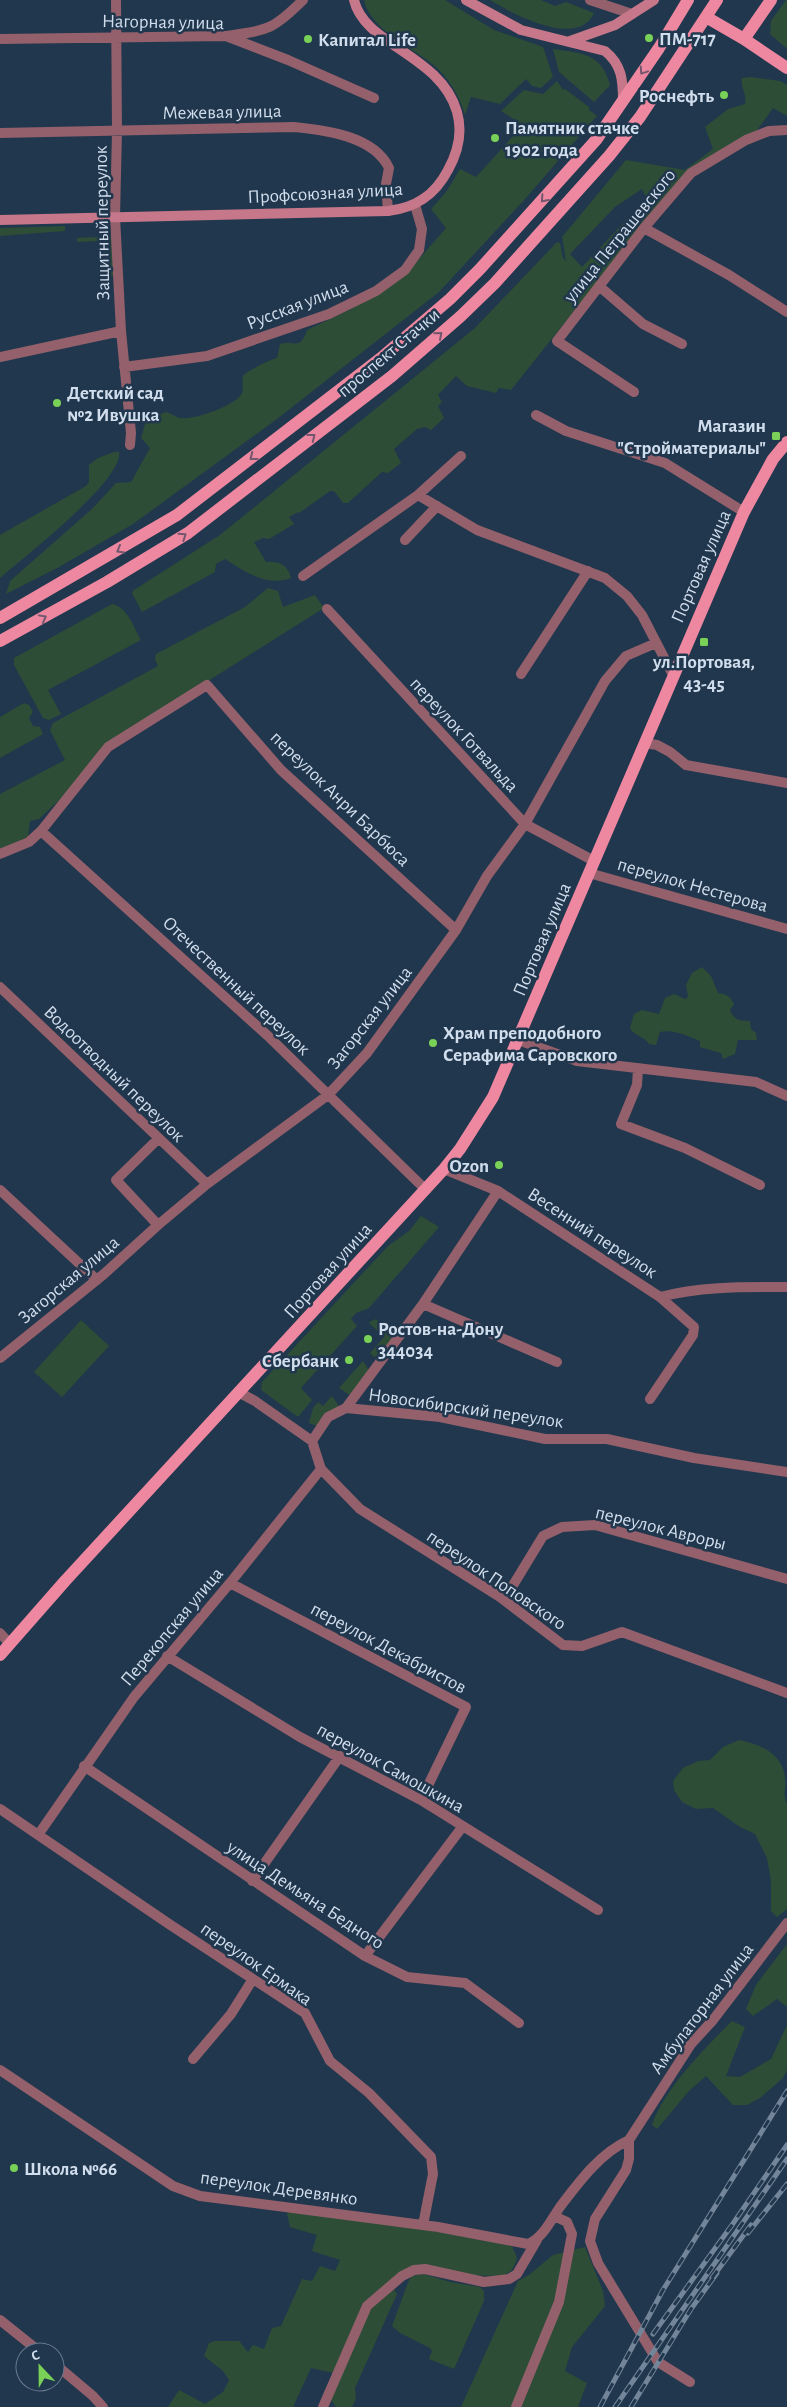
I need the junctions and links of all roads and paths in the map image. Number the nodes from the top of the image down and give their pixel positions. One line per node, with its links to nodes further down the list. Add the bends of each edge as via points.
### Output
1 (116, 0): 14 (street, Защитный переулок)
2 (303, 0): 13 (street, via 272,27)
3 (354, 0): 24 (main road, Профсоюзная улица, via 360,15 371,27 435,74 457,109 460,139 453,162 439,185)
4 (466, 0): 17 (main road, via 521,30)
5 (590, 0): 11 (street)
6 (640, 0): 11 (main road)
7 (654, 0): 11 (main road)
8 (688, 0): 20 (main road, проспект Стачки, one-way to 20)
9 (717, 0): 12 (main road, проспект Стачки)
10 (770, 0): 16 (main road)
11 (632, 14): 17 (main road, via 597,33)
12 (706, 17): 16 (main road); 48 (main road, проспект Стачки, one-way to 12, via 188,533 392,376 461,316 495,283 609,156 640,117)
13 (226, 36): 14 (street, Нагорная улица); 19 (street, Нагорная улица)
14 (116, 37): 15 (street, Нагорная улица); 22 (street, Защитный переулок)
15 (0, 39)
16 (744, 39): 18 (main road)
17 (570, 41): 20 (main road, via 606,51 615,59 623,80)
18 (787, 68)
19 (374, 98)
20 (623, 101): 47 (main road, проспект Стачки, one-way to 47, via 596,140 480,269 380,358 177,515)
21 (787, 130): 28 (street, улица Петрашевского, via 769,131 746,140 691,173)
22 (117, 131): 23 (street, Межевая улица); 25 (street, Межевая улица, via 294,127 341,136 369,146 387,163); 26 (street, Защитный переулок)
23 (0, 133)
24 (415, 205): 25 (main road, Профсоюзная улица); 34 (street, Русская улица, via 422,229 419,250 405,270 376,291 329,314 207,356)
25 (388, 211): 26 (main road, Профсоюзная улица)
26 (115, 217): 27 (main road, Профсоюзная улица); 31 (street, Защитный переулок)
27 (0, 220)
28 (644, 228): 29 (street, улица Петрашевского); 30 (street, via 729,275)
29 (600, 286): 32 (street, via 643,324); 35 (street, улица Петрашевского, via 557,341)
30 (787, 312)
31 (121, 330): 33 (street); 34 (street, Защитный переулок)
32 (682, 344)
33 (0, 357)
34 (124, 367): 38 (street, Защитный переулок)
35 (634, 392)
36 (536, 415): 42 (street, via 566,431 666,463)
37 (787, 442): 42 (main road, Портовая улица, via 773,459)
38 (130, 445)
39 (461, 456): 40 (street)
40 (418, 495): 41 (street); 45 (street)
41 (437, 506): 43 (street); 44 (street, via 477,530)
42 (744, 512): 51 (main road, Портовая улица)
43 (405, 540)
44 (588, 571): 49 (street, via 605,578 627,596 642,615); 50 (street)
45 (303, 576)
46 (327, 609): 54 (street, переулок Готвальда)
47 (0, 618)
48 (0, 641)
49 (656, 643): 51 (street); 54 (street, Загорская улица, via 626,656 606,681)
50 (521, 674)
51 (673, 675): 52 (main road, Портовая улица)
52 (645, 743): 53 (street, via 658,745 686,765); 57 (main road, Портовая улица)
53 (787, 783)
54 (525, 824): 57 (street, переулок Готвальда); 59 (street, Загорская улица, via 487,876)
55 (41, 831): 56 (street, via 29,842); 59 (street, переулок Анри Барбюса, via 108,747 206,685 282,770); 63 (street, Отечественный переулок, via 268,1036)
56 (0, 854)
57 (592, 867): 58 (street, переулок Нестерова); 61 (main road, Портовая улица)
58 (787, 929)
59 (456, 930): 63 (street, Загорская улица, via 367,1053)
60 (0, 987): 65 (street, Водоотводный переулок)
61 (518, 1040): 62 (street, via 576,1061); 66 (main road, Портовая улица, via 494,1097)
62 (638, 1069): 64 (street, via 756,1082); 68 (street, via 637,1085 621,1124 685,1148)
63 (328, 1095): 67 (street, Загорская улица); 70 (street, Отечественный переулок)
64 (787, 1096)
65 (158, 1139): 67 (street, Водоотводный переулок); 72 (street, via 116,1180)
66 (444, 1169): 70 (main road, Портовая улица); 71 (street, Весенний переулок)
67 (207, 1184): 72 (street, Загорская улица)
68 (760, 1185)
69 (0, 1190): 73 (street)
70 (426, 1190): 79 (main road, Портовая улица)
71 (498, 1191): 75 (street, Весенний переулок); 76 (street)
72 (158, 1225): 73 (street, Загорская улица)
73 (97, 1280): 77 (street, Загорская улица)
74 (787, 1287): 75 (street, Весенний переулок, via 677,1293)
75 (660, 1297): 80 (street, via 694,1327 693,1335)
76 (423, 1304): 78 (street); 81 (street)
77 (0, 1358)
78 (557, 1362)
79 (240, 1393): 82 (street); 89 (main road, Портовая улица)
80 (650, 1399)
81 (346, 1408): 82 (street, via 328,1417); 84 (street, Новосибирский переулок, via 440,1417 545,1439 607,1439 694,1458)
82 (312, 1441): 83 (street)
83 (321, 1469): 86 (street, Перекопская улица); 87 (street, переулок Поповского, via 360,1509)
84 (787, 1472)
85 (787, 1579): 87 (street, переулок Авроры, via 595,1525 562,1527 543,1536 517,1581)
86 (230, 1583): 91 (street, Перекопская улица); 95 (street, переулок Декабристов, via 466,1707)
87 (500, 1597): 92 (street, переулок Поповского, via 563,1645 582,1646 622,1632)
88 (0, 1633): 89 (street)
89 (10, 1644): 90 (main road, Портовая улица)
90 (0, 1655)
91 (167, 1656): 93 (street, переулок Самошкина, via 300,1737); 94 (street, Перекопская улица)
92 (787, 1693)
93 (340, 1756): 95 (street, переулок Самошкина); 99 (street)
94 (84, 1766): 98 (street, Перекопская улица); 99 (street, улица Демьяна Бедного)
95 (421, 1800): 97 (street, переулок Самошкина)
96 (0, 1809): 98 (street, переулок Ермака)
97 (463, 1826): 100 (street, переулок Самошкина); 102 (street)
98 (38, 1835): 103 (street, переулок Ермака)
99 (252, 1881): 102 (street, улица Демьяна Бедного)
100 (598, 1910)
101 (787, 1923): 107 (street, Амбулаторная улица, via 691,2044)
102 (365, 1956): 104 (street, улица Демьяна Бедного, via 407,1977 465,1983)
103 (253, 1979): 105 (street, via 231,2014); 109 (street, переулок Ермака, via 305,2013 330,2061 369,2093 431,2157 434,2174)
104 (518, 2023)
105 (192, 2059)
106 (0, 2070): 109 (street, переулок Деревянко, via 173,2186 200,2196)
107 (628, 2140): 108 (street, Амбулаторная улица, via 601,2158); 114 (street, via 626,2170 595,2219 590,2241 598,2263 658,2362)
108 (554, 2216): 110 (street, Амбулаторная улица); 117 (street, via 567,2222 572,2234 569,2254 559,2302)
109 (423, 2225): 110 (street, переулок Деревянко)
110 (532, 2242): 116 (street, Амбулаторная улица, via 517,2274 509,2279 484,2282 424,2269 402,2276 367,2306)
111 (0, 2320): 112 (street)
112 (28, 2342)
113 (65, 2372): 115 (street)
114 (690, 2382)
115 (103, 2407)
116 (323, 2407)
117 (516, 2407)

